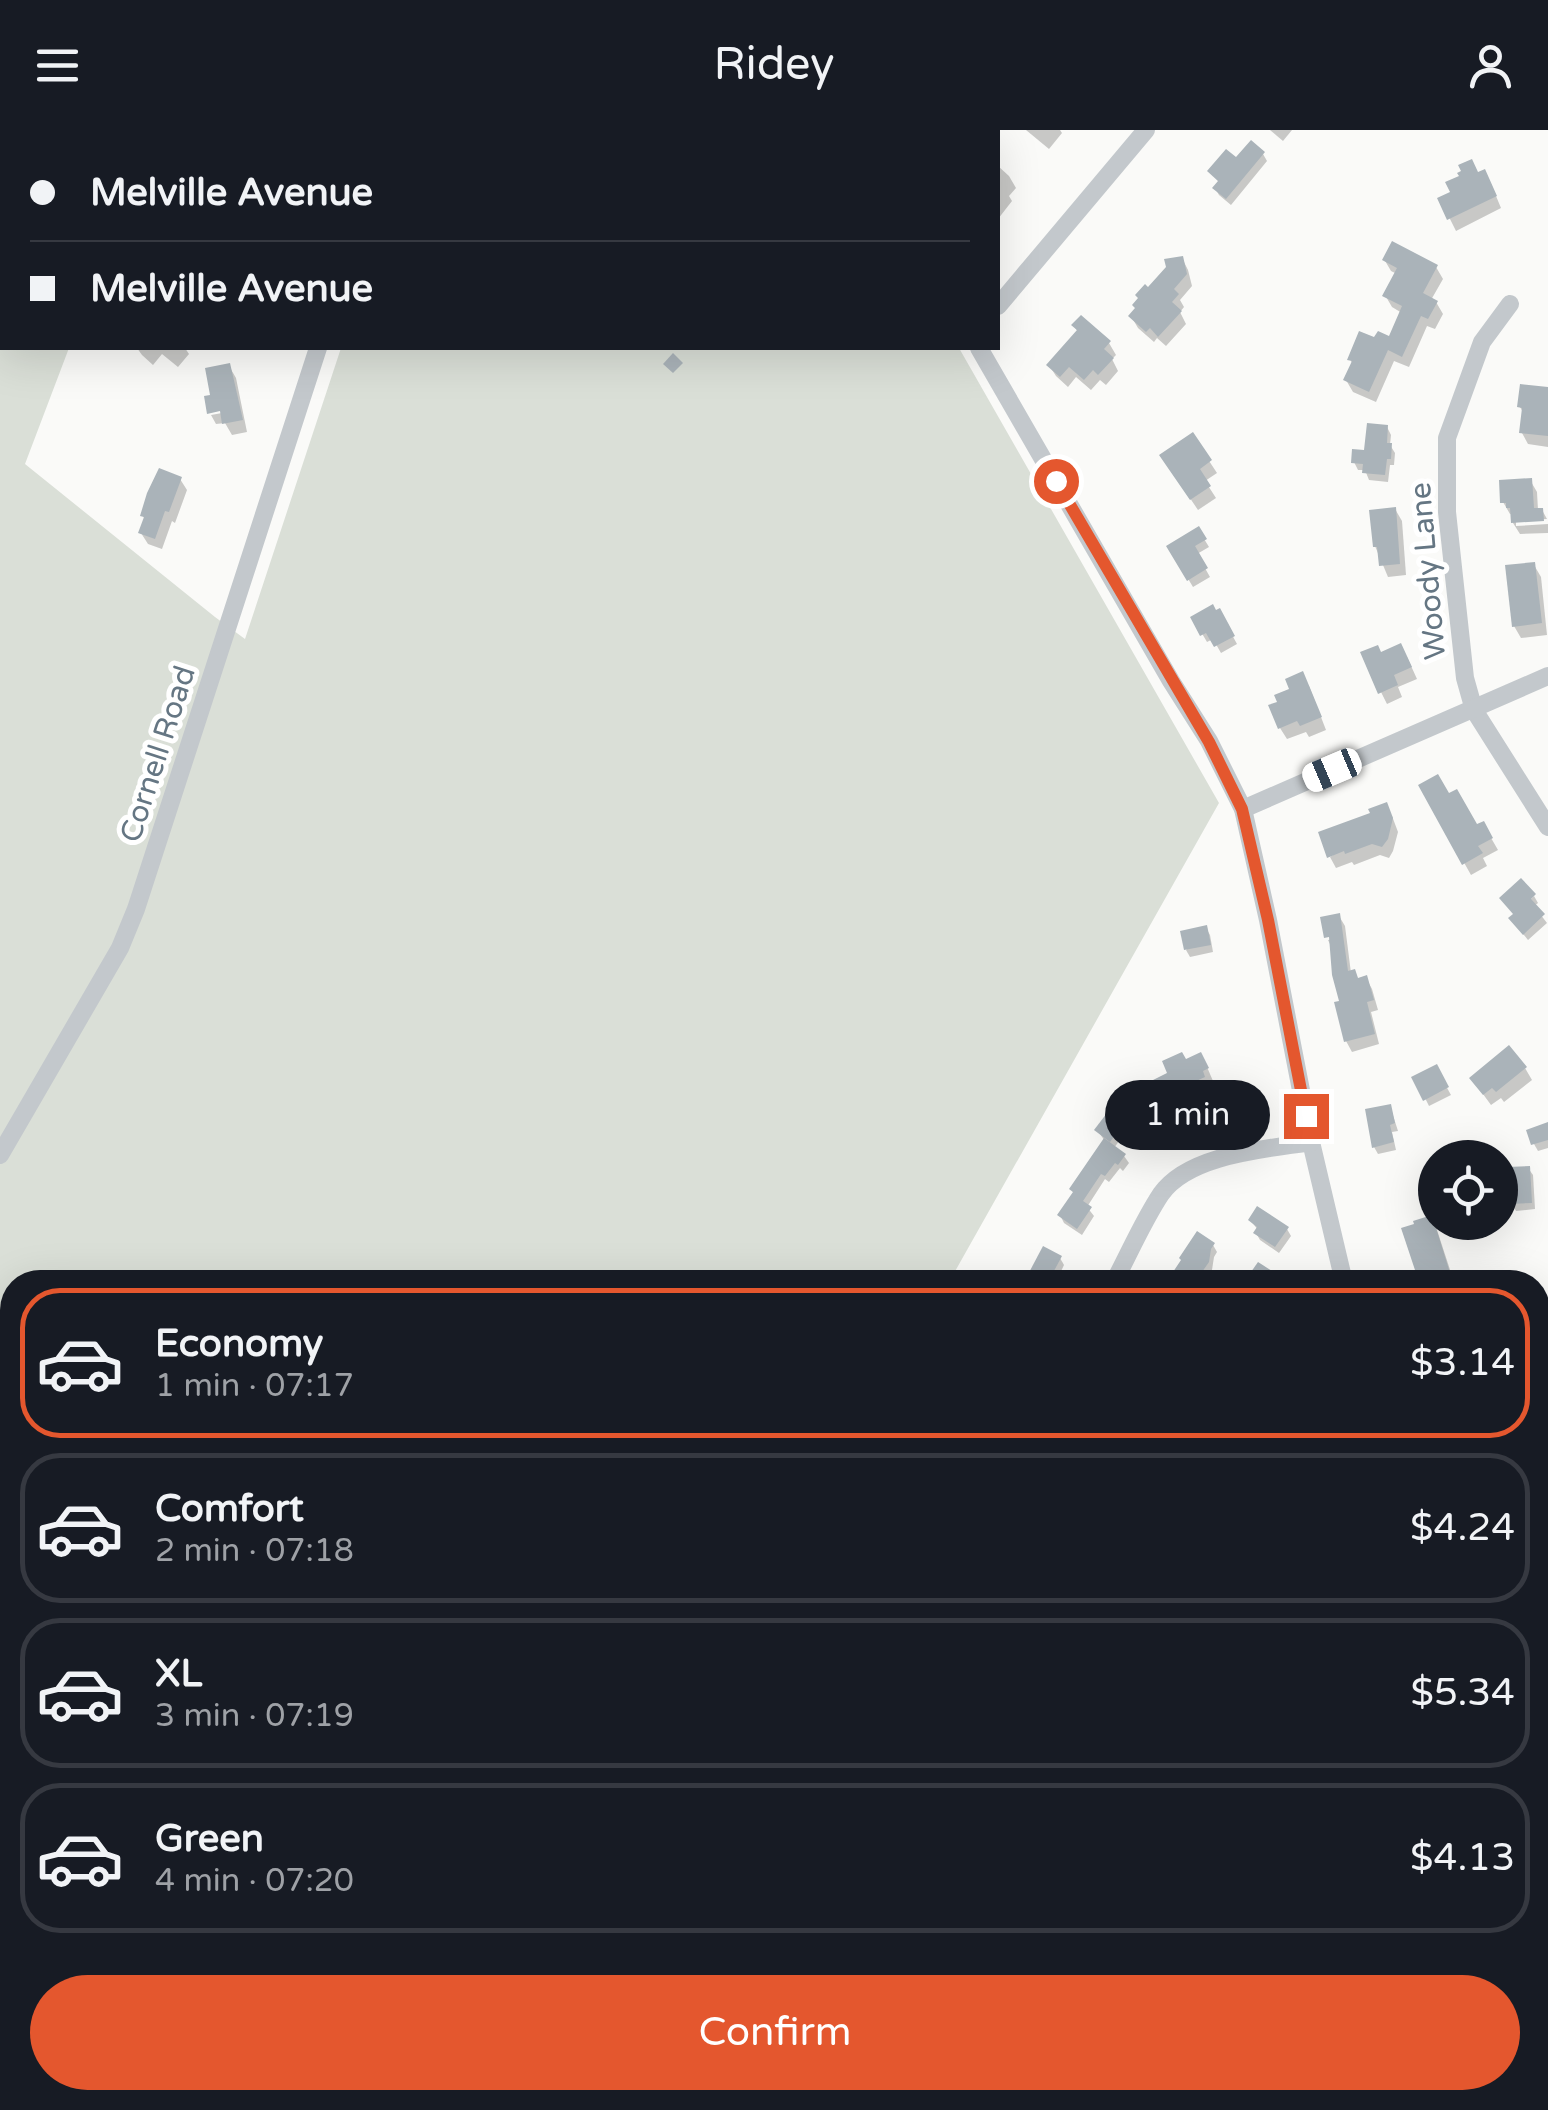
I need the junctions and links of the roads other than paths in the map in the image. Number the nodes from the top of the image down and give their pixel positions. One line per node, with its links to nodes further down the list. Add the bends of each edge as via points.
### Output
1 (1146, 130): 2 (street)
2 (1000, 304)
3 (1510, 304): 7 (street, Woody Lane, via 1482,342 1446,438 1449,530)
4 (317, 350): 11 (street, Cornell Road, via 136,910)
5 (980, 350): 8 (street)
6 (1548, 676): 7 (street)
7 (1474, 710): 8 (street); 9 (street, Woody Lane)
8 (1242, 809): 10 (street)
9 (1548, 828)
10 (1311, 1142): 12 (street, via 1224,1156 1193,1168 1163,1190); 13 (street)
11 (0, 1155)
12 (1120, 1270)
13 (1341, 1270)

